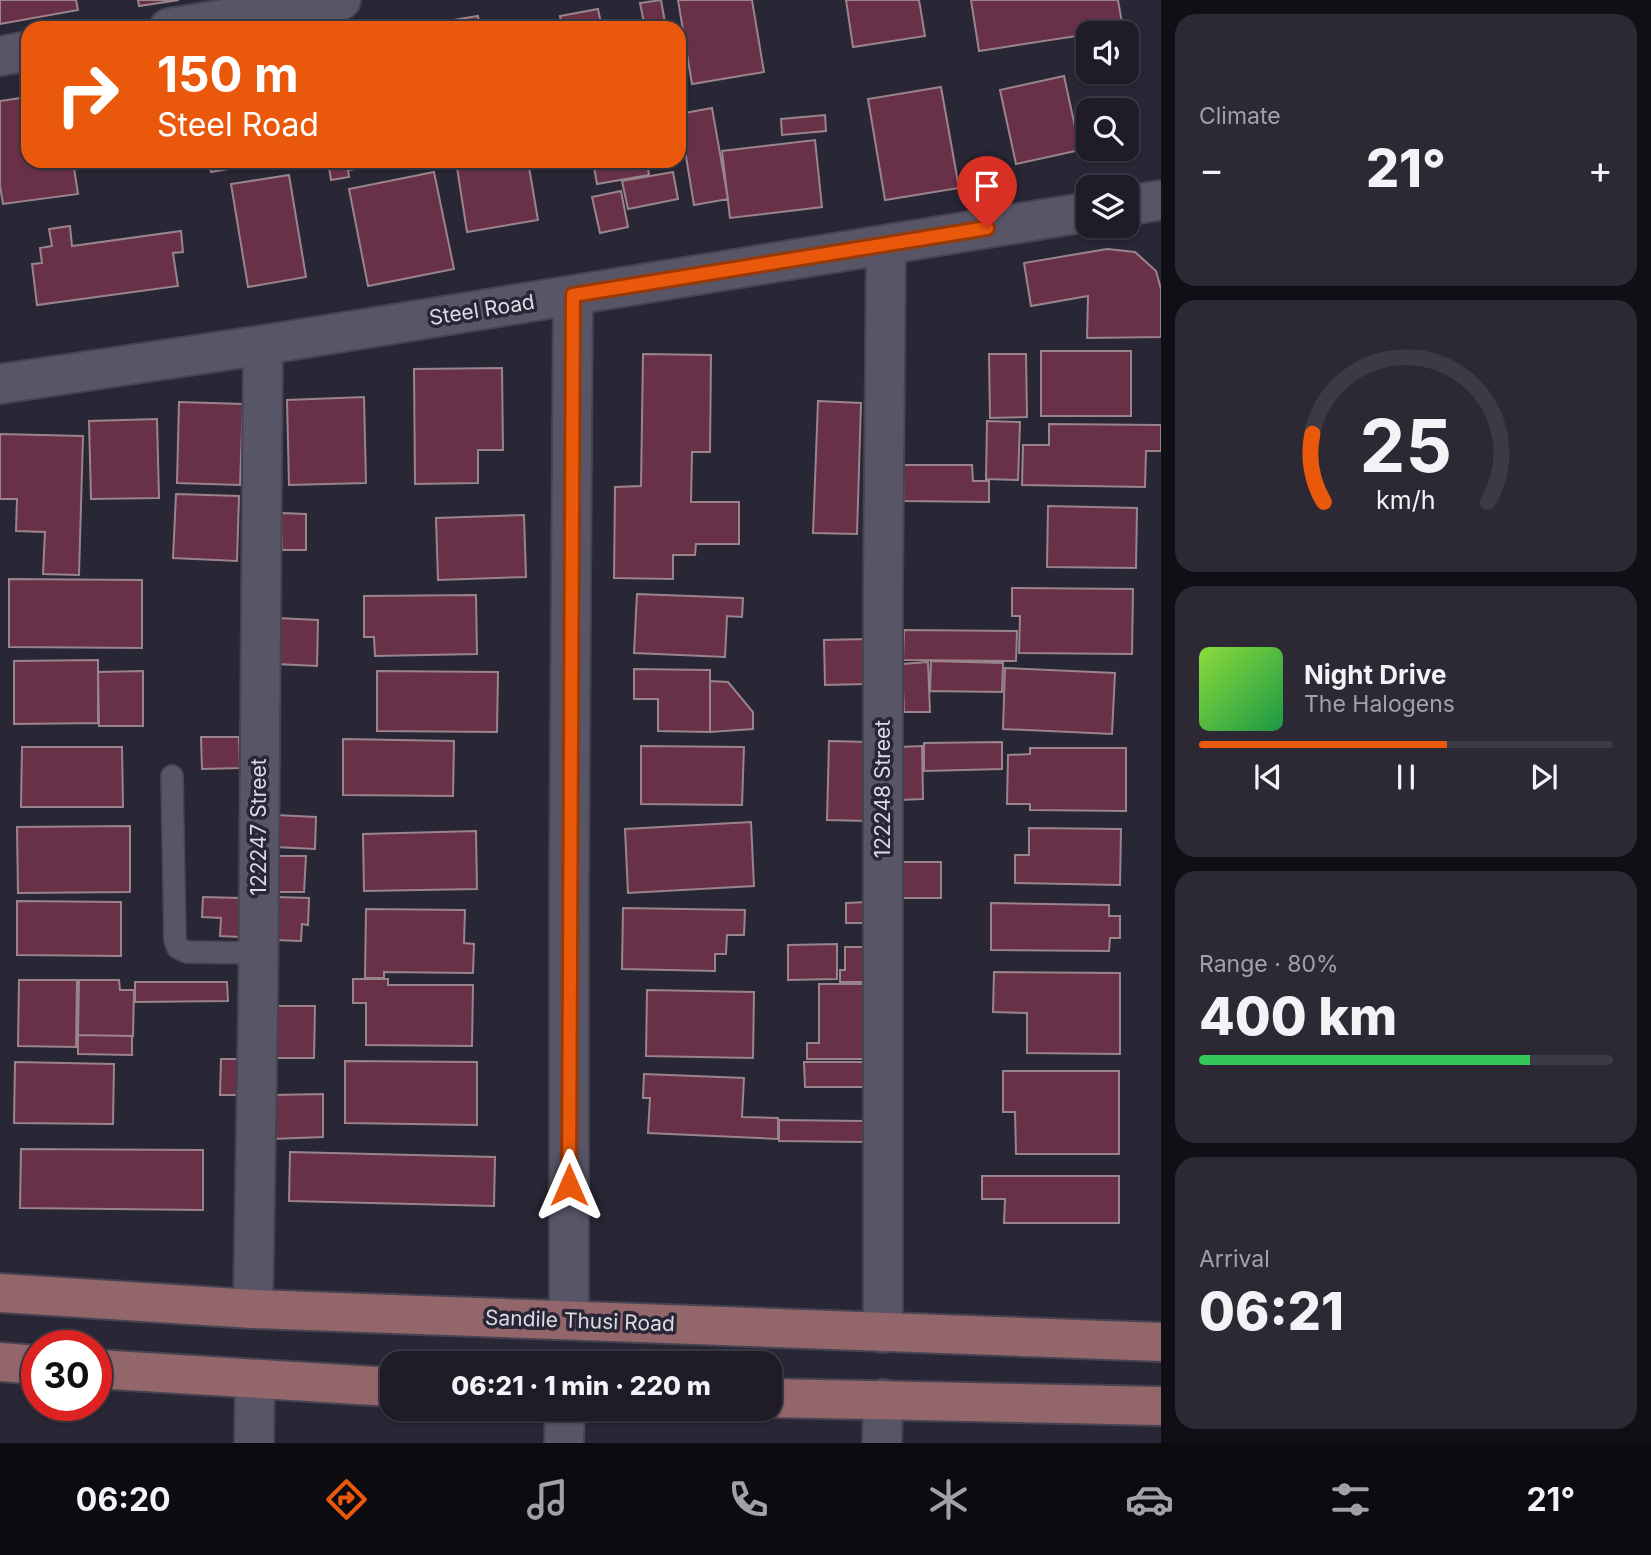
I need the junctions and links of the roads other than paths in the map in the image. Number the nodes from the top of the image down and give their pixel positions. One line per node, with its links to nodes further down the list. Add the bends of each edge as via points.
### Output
1 (341, 0): 2 (street)
2 (212, 21)
3 (21, 52): 4 (street)
4 (0, 55)
5 (1161, 200): 6 (street)
6 (1139, 204)
7 (1076, 214): 8 (street, Steel Road)
8 (886, 245): 9 (street, Steel Road); 17 (street, 122248 Street)
9 (573, 295): 10 (street, Steel Road); 16 (street)
10 (263, 345): 11 (street, Steel Road); 13 (street, 122247 Street)
11 (0, 384)
12 (172, 776): 13 (lane, via 178,948 187,953)
13 (258, 953): 15 (street, 122247 Street)
14 (0, 1293): 15 (main road, Sandile Thusi Road)
15 (253, 1309): 16 (main road, Sandile Thusi Road)
16 (569, 1320): 17 (main road, Sandile Thusi Road)
17 (883, 1333): 18 (main road, Sandile Thusi Road)
18 (1161, 1342)
19 (0, 1362): 20 (main road)
20 (21, 1364)
21 (112, 1370): 22 (main road)
22 (255, 1380): 23 (main road); 28 (street)
23 (380, 1386)
24 (782, 1398): 25 (main road)
25 (883, 1399): 26 (main road); 30 (street)
26 (1161, 1406)
27 (565, 1421): 29 (street)
28 (254, 1443)
29 (564, 1443)
30 (882, 1443)

